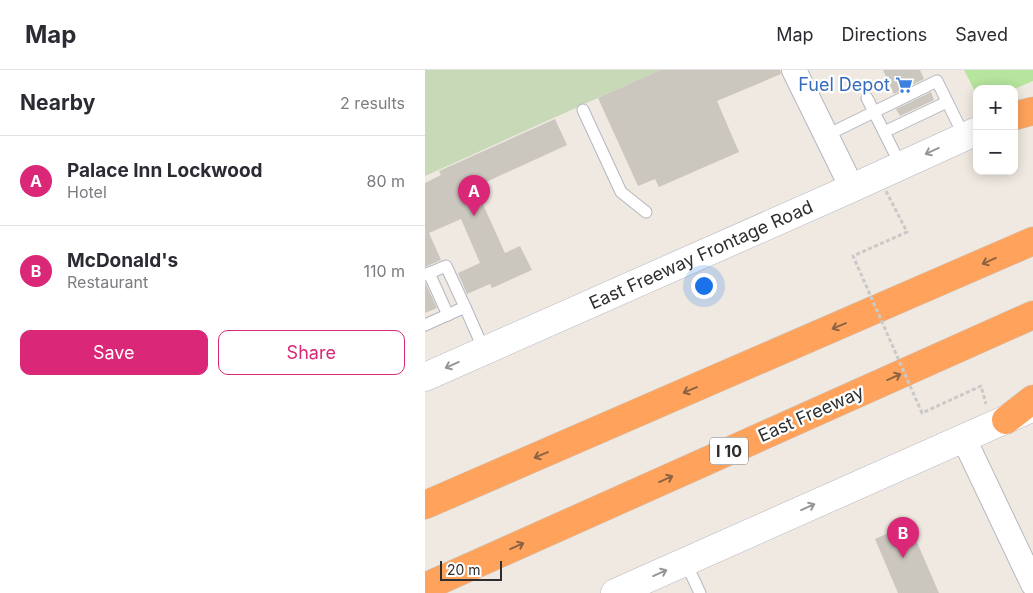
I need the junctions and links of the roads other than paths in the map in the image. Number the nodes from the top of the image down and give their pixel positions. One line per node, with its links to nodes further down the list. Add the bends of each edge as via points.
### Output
1 (793, 70): 12 (street)
2 (867, 98): 7 (lane)
3 (947, 102): 7 (lane, via 937,81); 10 (lane); 11 (lane)
4 (1033, 106): 8 (main road)
5 (583, 110): 15 (lane, via 621,192)
6 (1033, 111): 9 (highway)
7 (874, 112): 10 (lane); 12 (lane)
8 (1018, 113)
9 (1018, 114)
10 (884, 132): 13 (lane)
11 (971, 134): 13 (main road, East Freeway Frontage Road, one-way to 13)
12 (825, 136): 14 (street)
13 (901, 166): 14 (main road, East Freeway Frontage Road)
14 (852, 188): 22 (main road, East Freeway Frontage Road)
15 (646, 212)
16 (1033, 241): 28 (highway, one-way to 28)
17 (427, 274): 18 (lane, via 446,266); 19 (lane)
18 (465, 307): 19 (lane); 22 (lane)
19 (448, 315): 21 (lane)
20 (1033, 315): 32 (highway, East Freeway / I 10, one-way to 20)
21 (425, 325)
22 (484, 351): 23 (main road, East Freeway Frontage Road, one-way to 23)
23 (425, 377)
24 (1033, 399): 26 (highway)
25 (1033, 408): 26 (main road)
26 (996, 412): 27 (main road)
27 (964, 438): 29 (street); 30 (main road, one-way to 27)
28 (425, 505)
29 (1027, 557): 31 (street)
30 (685, 561): 33 (main road, one-way to 30); 34 (lane)
31 (1033, 584)
32 (425, 587)
33 (615, 593)
34 (700, 593)

